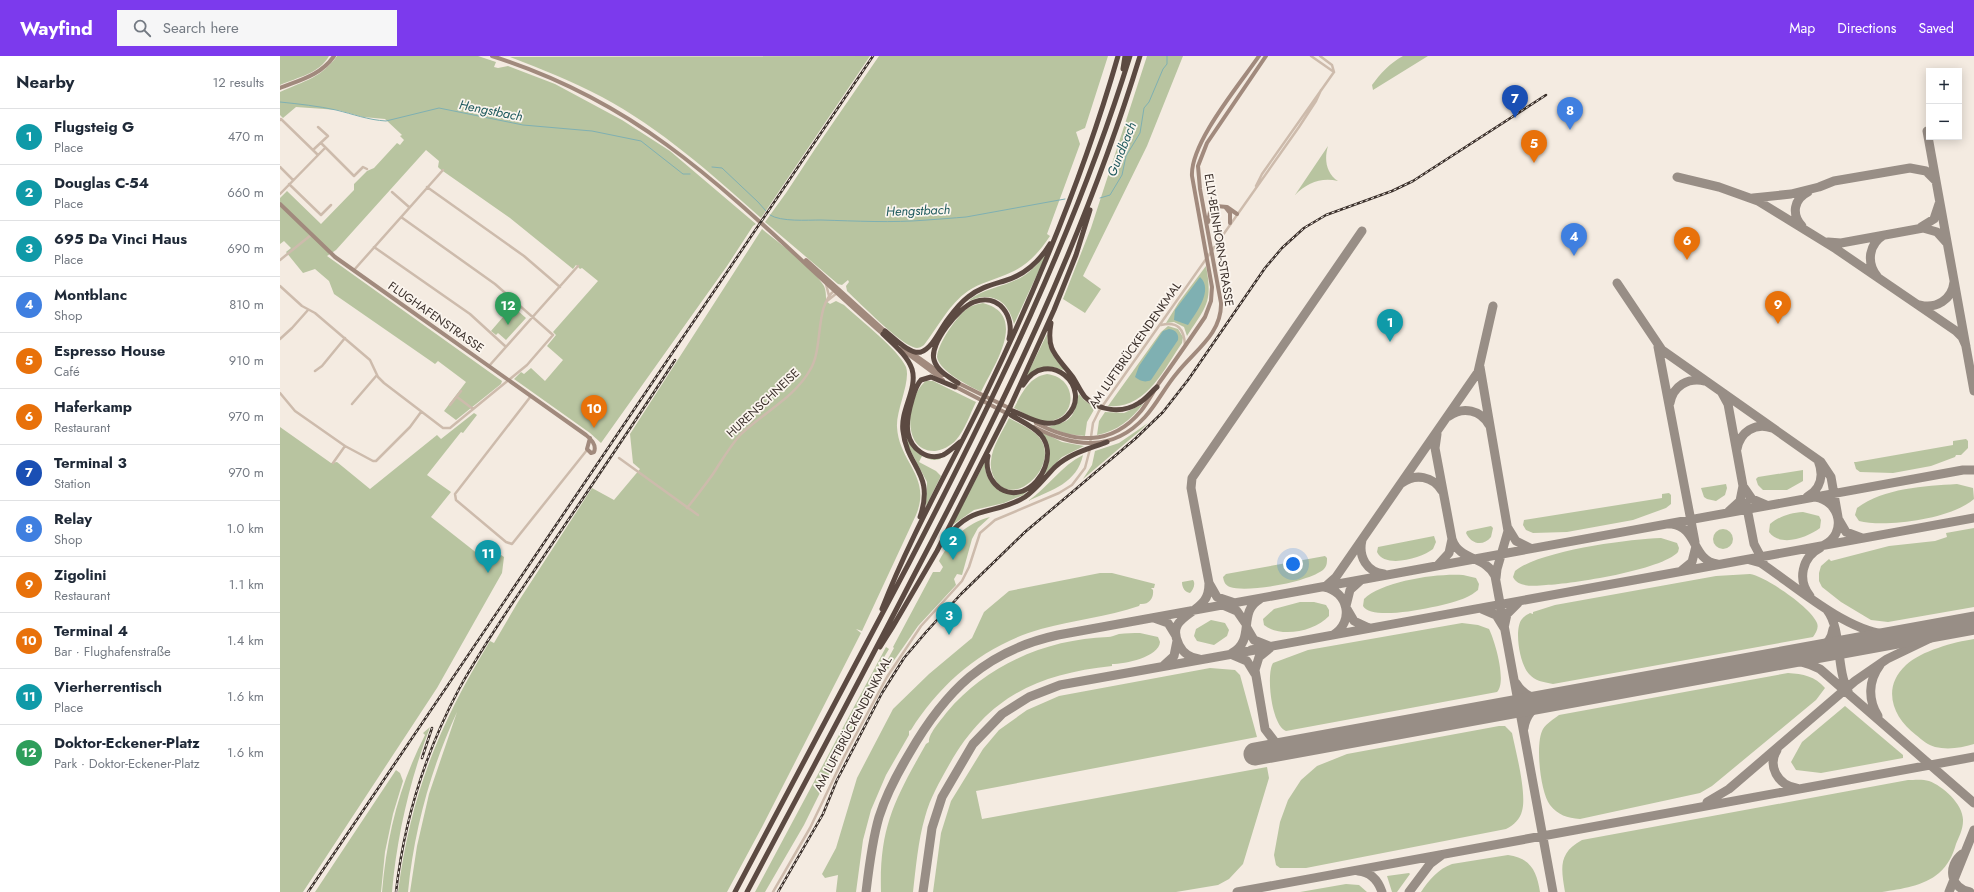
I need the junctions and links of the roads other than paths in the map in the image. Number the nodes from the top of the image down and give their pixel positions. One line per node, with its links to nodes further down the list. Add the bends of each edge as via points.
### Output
1 (333, 56): 13 (street, via 313,75)
2 (1118, 56): 37 (highway, via 1092,137)
3 (1125, 56): 12 (highway)
4 (1130, 56): 12 (highway)
5 (1140, 56): 27 (highway)
6 (1259, 56): 57 (street, ELLY-BEINHORN-STRASSE, via 1204,136 1196,152 1192,176 1212,287 1211,301 1205,317)
7 (1266, 56): 36 (street, ELLY-BEINHORN-STRASSE, via 1207,143 1201,156 1198,174)
8 (1311, 56): 11 (street)
9 (1320, 56): 11 (street, via 1332,65)
10 (494, 57): 40 (street, via 546,76 595,99 643,128 689,161)
11 (1334, 72): 33 (street, AM LUFTBRÜCKENDENKMAL)
12 (1120, 86): 89 (highway, via 1084,190 1024,331 971,442)
13 (281, 87)
14 (280, 120): 18 (street)
15 (318, 126): 16 (street, via 328,136)
16 (321, 143): 17 (street); 18 (street)
17 (325, 148): 19 (street); 21 (street, via 354,176 363,167)
18 (313, 150): 19 (street)
19 (318, 155): 23 (street)
20 (280, 167): 23 (street)
21 (367, 169)
22 (443, 170): 25 (street)
23 (294, 180): 24 (street)
24 (290, 184): 28 (street); 30 (street, via 321,215)
25 (427, 187): 32 (street); 46 (street, via 520,253)
26 (392, 192): 32 (street)
27 (1093, 193): 51 (highway, via 1085,228); 90 (highway, via 1055,289 1005,398)
28 (280, 194)
29 (280, 204): 38 (street, FLUGHAFENSTRASSE)
30 (331, 205)
31 (1224, 206): 33 (street); 35 (street, via 1230,213); 36 (street, via 1216,206 1211,211)
32 (409, 207): 34 (street)
33 (1237, 214): 35 (street, AM LUFTBRÜCKENDENKMAL)
34 (401, 217): 39 (street); 52 (street, via 495,284)
35 (1230, 223): 53 (street, AM LUFTBRÜCKENDENKMAL)
36 (1208, 228): 80 (street, ELLY-BEINHORN-STRASSE, via 1221,303 1217,326 1142,420 1130,431)
37 (1057, 231): 54 (highway, via 1042,256 1027,271 1006,281 981,288 965,299 925,350 912,351); 59 (highway)
38 (311, 235): 41 (street); 43 (street, FLUGHAFENSTRASSE)
39 (374, 247): 43 (street); 58 (street, via 470,314)
40 (796, 253): 44 (street); 47 (street)
41 (280, 260)
42 (578, 266): 46 (street)
43 (354, 270): 60 (street, FLUGHAFENSTRASSE)
44 (825, 281): 47 (street); 48 (street)
45 (280, 286): 50 (street)
46 (560, 287): 52 (street)
47 (837, 291): 48 (street, HURENSCHNEISE); 49 (street, HURENSCHNEISE); 54 (street, ELLY-BEINHORN-STRASSE)
48 (829, 297): 49 (street, HURENSCHNEISE)
49 (827, 302): 85 (street, HURENSCHNEISE, via 821,318 817,353 810,371 792,392 734,442)
50 (308, 310): 55 (street); 56 (street)
51 (1054, 310): 65 (highway, via 1049,336 1051,349 1084,395 1097,405 1117,410 1134,406); 71 (highway)
52 (533, 317): 58 (street); 63 (street, via 554,335 527,365)
53 (1160, 325): 57 (street, via 1178,326 1184,335); 93 (street, AM LUFTBRÜCKENDENKMAL, via 1096,418 1092,428 1087,465 1079,477 1059,493 995,520 980,533 962,581 921,626 886,677 815,818)
54 (884, 332): 64 (street, ELLY-BEINHORN-STRASSE); 87 (highway, via 906,358 913,374 903,418 903,430 905,442 923,478 925,496)
55 (345, 338): 61 (street, via 322,366); 62 (street, via 370,360)
56 (280, 339)
57 (1185, 345): 65 (street, ELLY-BEINHORN-STRASSE)
58 (505, 346): 60 (street)
59 (1005, 352): 64 (highway, via 1011,325 1005,309 995,302 986,300 968,304 948,326 933,354 938,368); 77 (highway)
60 (489, 366): 63 (street, FLUGHAFENSTRASSE)
61 (314, 371)
62 (377, 375): 70 (street); 74 (street)
63 (509, 380): 68 (street, FLUGHAFENSTRASSE); 73 (street)
64 (957, 385): 75 (street, ELLY-BEINHORN-STRASSE); 77 (highway, via 931,377 921,380 911,402 908,432 916,449 932,456 945,454)
65 (1157, 387): 79 (street, ELLY-BEINHORN-STRASSE, via 1133,419)
66 (461, 391): 69 (street)
67 (280, 393): 81 (street, via 295,411)
68 (531, 396): 76 (street, FLUGHAFENSTRASSE); 82 (street, via 456,493 456,500 512,544)
69 (457, 397): 72 (street); 73 (street)
70 (352, 404)
71 (1011, 405): 75 (highway, via 1028,378 1040,370 1059,371 1069,378 1074,388 1073,408 1058,422 1042,423); 78 (highway)
72 (450, 406)
73 (473, 409): 74 (street, via 446,429)
74 (422, 412): 81 (street, via 376,460 370,460)
75 (1012, 413): 78 (highway, via 1034,429 1046,443 1047,460 1036,481 1026,489 1016,492 1004,490 996,485 989,475 986,464); 79 (street, ELLY-BEINHORN-STRASSE, via 1059,438)
76 (589, 438): 82 (street); 82 (street, via 595,450 591,453)
77 (964, 438): 87 (highway)
78 (994, 440): 88 (highway)
79 (1096, 442): 80 (highway); 88 (highway, via 1056,466 1024,498 965,519 948,535)
80 (1107, 442)
81 (345, 446): 84 (street)
82 (587, 450)
83 (619, 458): 85 (street)
84 (333, 463)
85 (687, 508): 86 (street)
86 (698, 515)
87 (910, 544): 89 (highway)
88 (937, 551): 90 (highway, via 892,628)
89 (871, 636): 91 (highway)
90 (869, 661): 92 (highway)
91 (735, 892)
92 (747, 892)
93 (773, 892)

